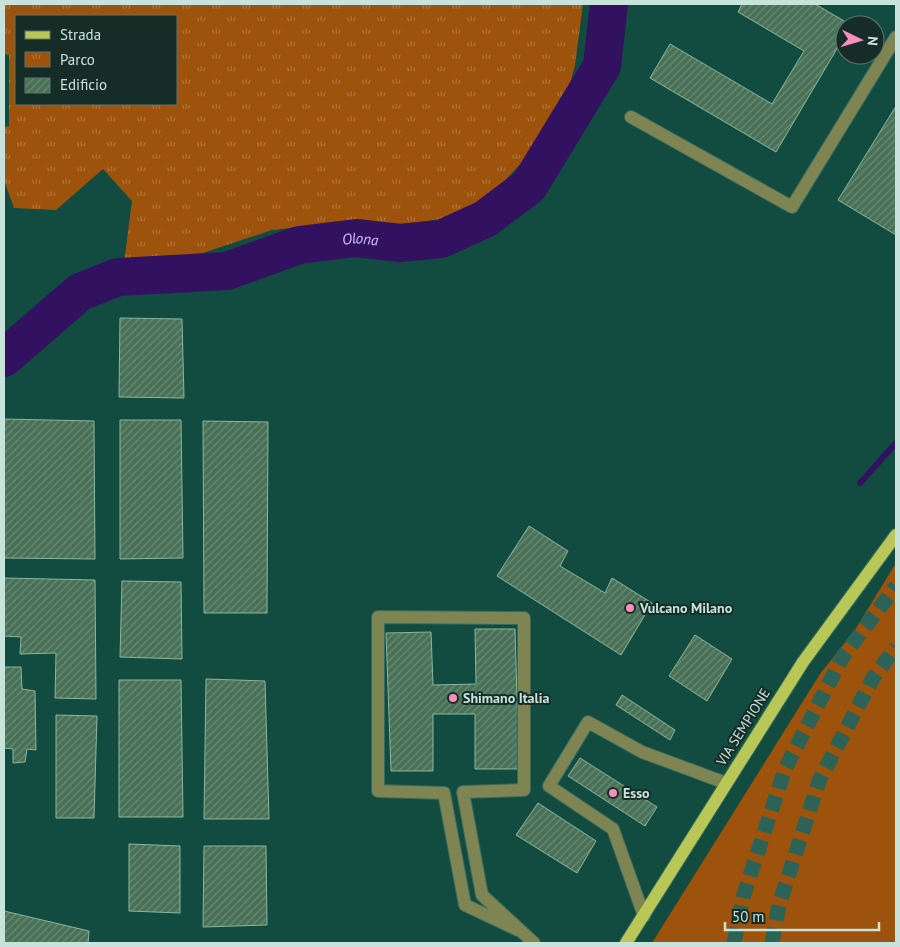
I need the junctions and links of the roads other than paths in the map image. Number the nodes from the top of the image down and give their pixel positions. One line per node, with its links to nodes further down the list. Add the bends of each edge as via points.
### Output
1 (896, 37): 2 (lane, via 792,207)
2 (631, 117)
3 (896, 535): 4 (main road, VIA SEMPIONE, via 803,662)
4 (726, 782): 5 (main road, VIA SEMPIONE); 5 (lane, via 642,752 588,722 548,786 613,829)
5 (644, 916): 8 (main road, VIA SEMPIONE)
6 (518, 930): 6 (lane, via 482,895 464,792 524,790 524,618 378,617 378,791 444,793 465,905); 7 (lane)
7 (534, 943)
8 (626, 943)

